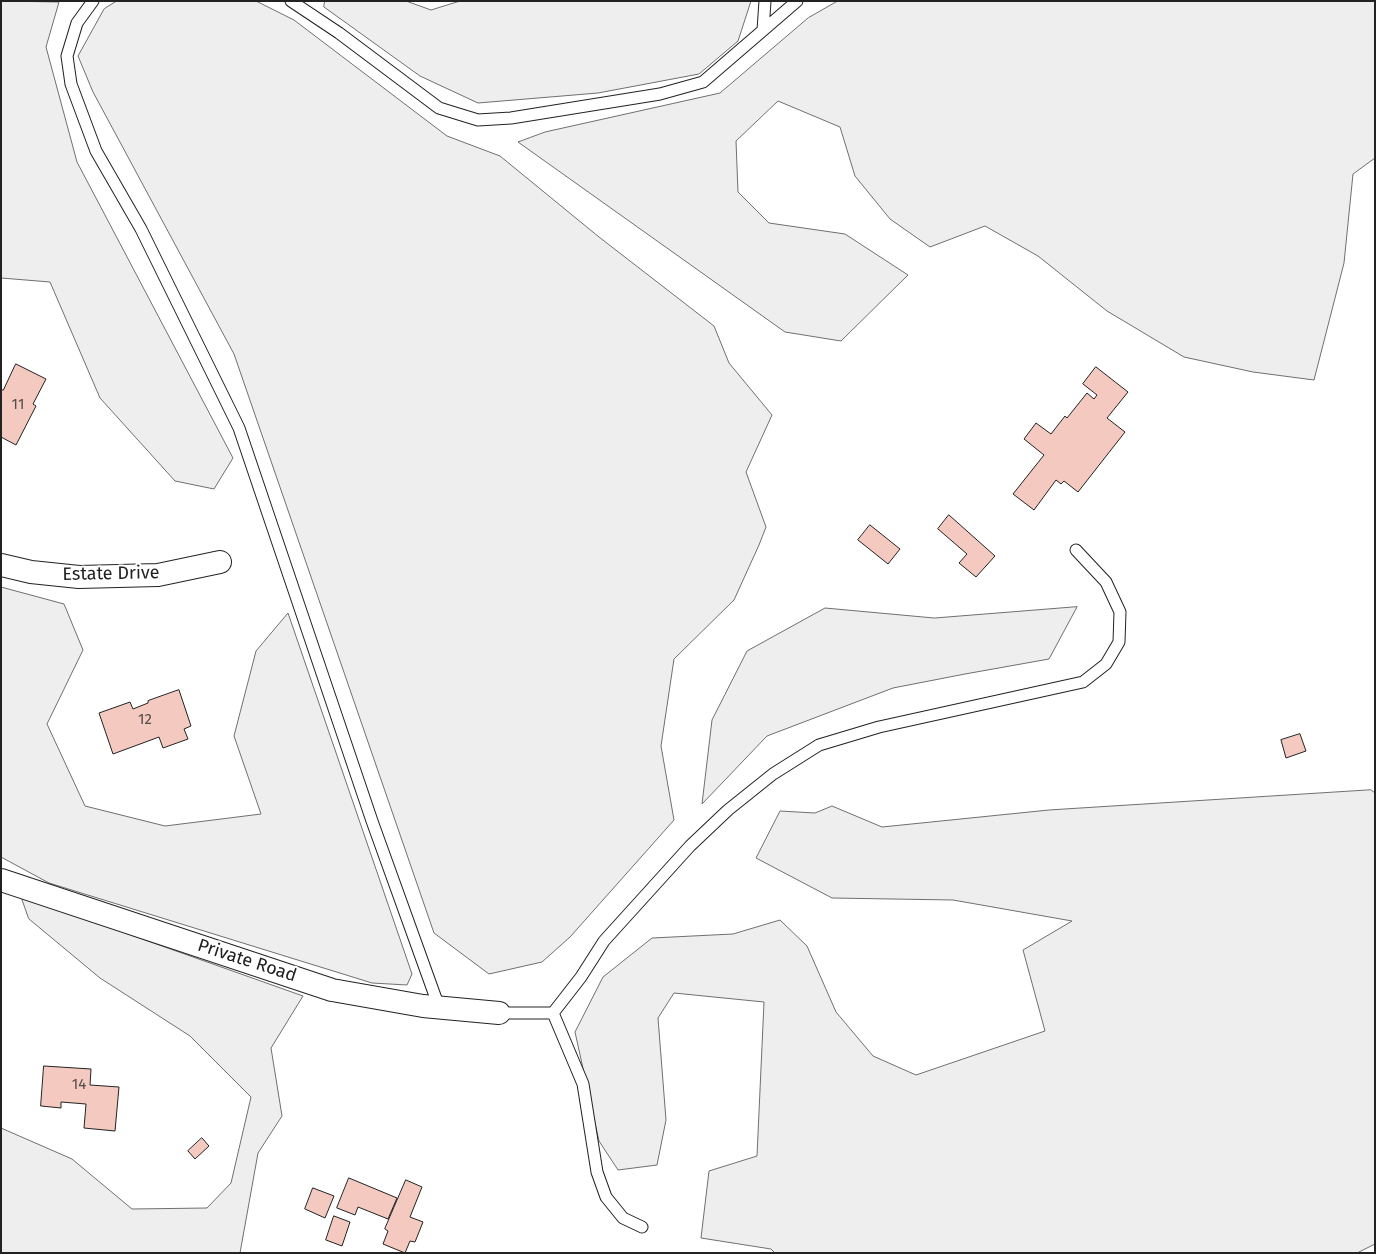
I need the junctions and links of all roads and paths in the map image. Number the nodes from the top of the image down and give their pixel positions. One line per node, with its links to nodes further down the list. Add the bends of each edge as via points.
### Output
1 (93, 1): 10 (lane, via 77,23 67,56 71,84 96,151 141,228 238,428)
2 (291, 1): 5 (lane, via 439,108 478,120 511,118 650,96 703,82)
3 (765, 1): 5 (lane)
4 (797, 1): 5 (lane)
5 (763, 30)
6 (1076, 550): 12 (lane, via 1106,582 1120,612 1119,642 1106,664 1083,682 879,727 819,745 773,774 690,846 604,941)
7 (220, 562): 8 (street, Estate Drive, via 158,575 89,577 31,572)
8 (1, 565)
9 (1, 880): 10 (street, Private Road, via 332,990)
10 (439, 1007): 11 (street, Private Road)
11 (499, 1013): 12 (lane)
12 (554, 1013): 13 (lane, via 583,1084 597,1172 606,1197 623,1218)
13 (642, 1227)

